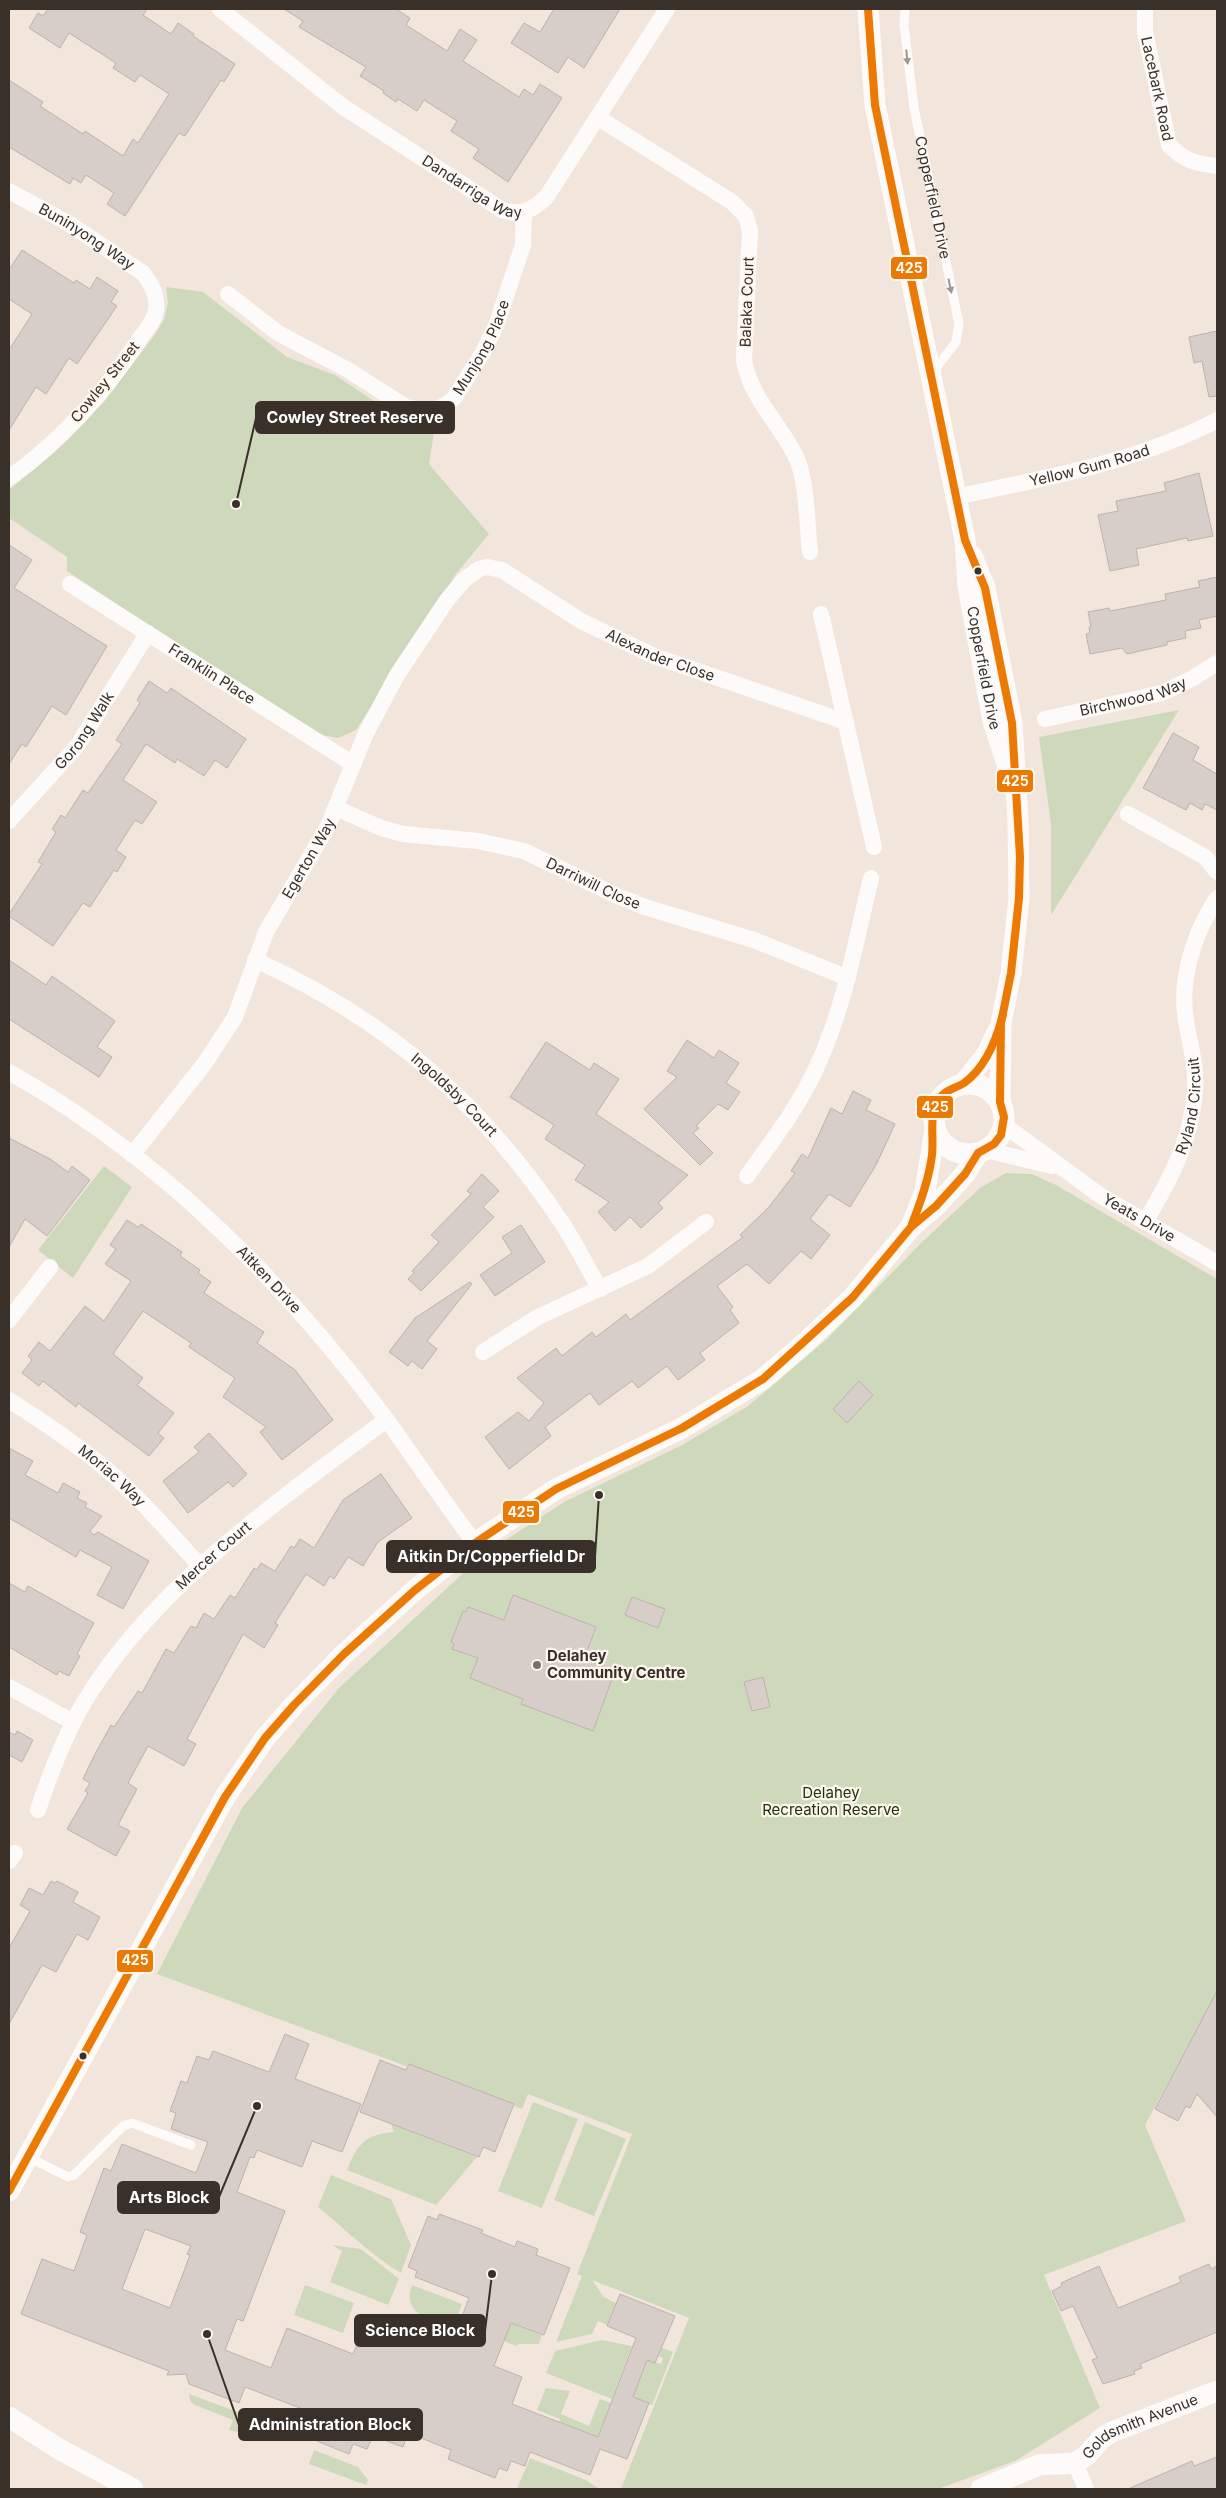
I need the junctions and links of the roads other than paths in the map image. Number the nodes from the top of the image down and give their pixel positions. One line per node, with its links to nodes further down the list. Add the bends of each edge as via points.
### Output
1 (220, 9): 9 (street, Dandarriga Way, via 342,106 502,210)
2 (667, 9): 6 (street, Dandarriga Way)
3 (868, 9): 12 (street, Copperfield Drive, via 876,105)
4 (905, 9): 12 (lane, Copperfield Drive, one-way to 12, via 914,108 959,324 956,342)
5 (1144, 9): 7 (street, Lacebark Road, via 1145,32 1169,145 1189,161)
6 (597, 117): 9 (street, Dandarriga Way, via 547,196 540,204); 16 (street, Balaka Court, via 732,202 746,216 750,231 744,360 747,377 797,458)
7 (1217, 166)
8 (9, 191): 10 (street, Buninyong Way, via 68,223 143,273)
9 (524, 212): 11 (street, Munjong Place, via 523,245 490,339 454,398 432,412 406,407 348,370 299,346)
10 (155, 292): 14 (street, Cowley Street, via 156,312 152,320 108,383 69,427)
11 (228, 294)
12 (930, 376): 15 (street, Copperfield Drive)
13 (1217, 420): 15 (street, Yellow Gum Road, via 1116,461)
14 (9, 478)
15 (955, 497): 34 (street, Copperfield Drive, via 993,721 1016,792 1019,898 1011,973)
16 (810, 552)
17 (486, 567): 23 (street, Alexander Close, via 502,570 581,620 654,656); 24 (street, Egerton Way, via 464,580 418,642 381,704)
18 (70, 584): 20 (street, Franklin Place)
19 (821, 614): 23 (street)
20 (148, 633): 24 (street, Franklin Place); 27 (street, Gorong Walk, via 77,746)
21 (1217, 663): 22 (street, Birchwood Way, via 1162,693)
22 (1045, 719)
23 (846, 722): 28 (street)
24 (353, 764): 25 (street, Egerton Way)
25 (336, 808): 32 (street, Egerton Way, via 266,932); 33 (street, Darriwill Close, via 403,834 478,841 524,851 615,895 754,940)
26 (1128, 814): 29 (street, via 1205,857)
27 (9, 821)
28 (874, 847)
29 (1217, 872)
30 (871, 878): 33 (street)
31 (1217, 898): 45 (street, Ryland Circuit, via 1194,946 1185,988 1186,1022 1195,1066 1192,1118 1178,1163)
32 (255, 960): 41 (street, Egerton Way, via 235,1017 205,1063); 49 (street, Ingoldsby Court, via 316,989 356,1014 442,1079 482,1119 526,1173 563,1224)
33 (848, 978): 43 (street, via 818,1064 794,1111)
34 (1001, 1023): 36 (street, Copperfield Drive, via 987,1054); 37 (street, Copperfield Drive)
35 (9, 1072): 41 (street, Aitken Drive, via 70,1110)
36 (964, 1083): 37 (street, via 985,1087); 39 (street, via 945,1092 938,1100 934,1109)
37 (1000, 1102): 38 (street)
38 (1004, 1125): 40 (street, via 1000,1135); 42 (street, Yeats Drive)
39 (935, 1130): 40 (street, via 952,1150 967,1154); 46 (street, via 925,1190)
40 (982, 1151): 42 (street, Yeats Drive); 46 (street, via 946,1195)
41 (132, 1155): 53 (street, Aitken Drive, via 190,1203 268,1277)
42 (1062, 1168): 45 (street, Yeats Drive)
43 (746, 1176)
44 (706, 1222): 49 (street, via 648,1266)
45 (1145, 1222): 47 (street, Yeats Drive)
46 (911, 1227): 54 (street, via 842,1309 763,1379 682,1428 556,1489)
47 (1217, 1262)
48 (50, 1267): 50 (street)
49 (600, 1289): 51 (street, via 538,1317)
50 (9, 1320)
51 (483, 1352)
52 (9, 1400): 55 (street, Moriac Way, via 106,1469 136,1496)
53 (386, 1420): 54 (street, Aitken Drive); 55 (street, Mercer Court)
54 (475, 1543): 60 (street, via 381,1619 318,1679 265,1738 201,1840)
55 (201, 1567): 57 (street, Mercer Court, via 173,1591 125,1644)
56 (9, 1687): 57 (street)
57 (73, 1722): 58 (street, Mercer Court)
58 (38, 1810)
59 (191, 2145): 60 (lane, via 132,2123 122,2126 74,2175 68,2177)
60 (28, 2157): 61 (street)
61 (9, 2191)
62 (1217, 2391): 64 (street, Goldsmith Avenue, via 1112,2432)
63 (9, 2417): 65 (street, via 59,2449)
64 (1075, 2463): 66 (street, Goldsmith Avenue, via 1039,2465); 67 (street)
65 (133, 2489)
66 (981, 2489)
67 (1086, 2489)

